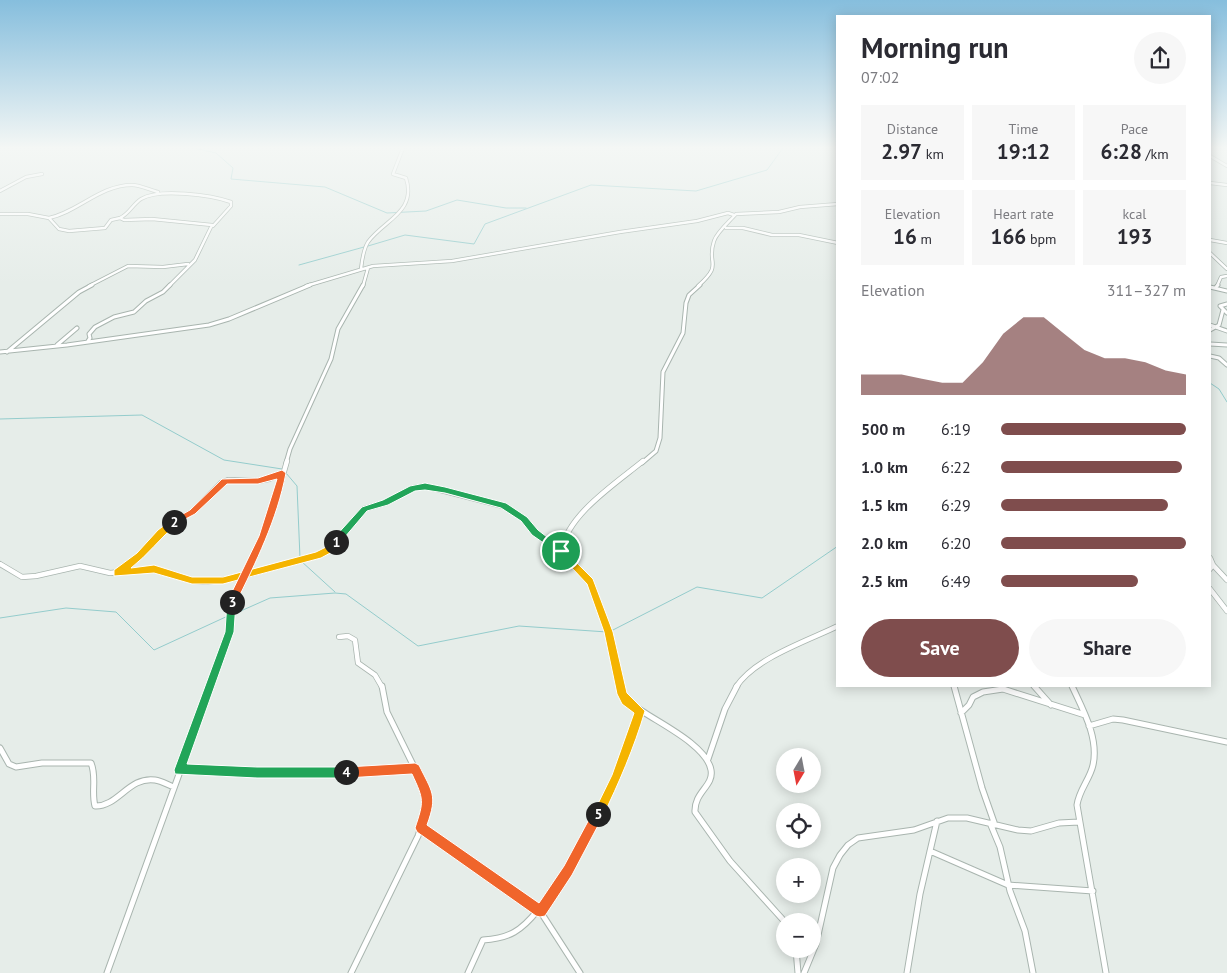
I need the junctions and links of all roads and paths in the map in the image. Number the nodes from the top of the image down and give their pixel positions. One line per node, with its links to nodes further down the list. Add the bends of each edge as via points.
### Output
1 (99, 193): 8 (street)
2 (159, 193): 9 (street, via 142,198)
3 (165, 193): 10 (street, via 231,202)
4 (409, 193): 18 (street, via 398,213 369,241)
5 (836, 204): 7 (street)
6 (0, 214): 8 (street)
7 (734, 215): 11 (street); 17 (street, via 452,261)
8 (49, 218): 9 (street, via 59,229 76,232 106,227 112,220)
9 (120, 218): 10 (street)
10 (213, 226): 16 (street)
11 (726, 228): 14 (street, via 743,228 772,235 799,235); 41 (street, via 714,239 711,275 687,298 683,333 664,368 660,438 656,452 587,507 563,541)
12 (1211, 240): 13 (street)
13 (1227, 243)
14 (836, 244)
15 (1211, 254): 19 (street)
16 (190, 264): 32 (street, via 163,292 134,312 114,317 91,330); 37 (street, via 128,266 79,292)
17 (368, 268): 18 (street); 40 (street, via 362,290 338,329 330,359)
18 (362, 269): 32 (street, via 301,288 219,323)
19 (1227, 269)
20 (1227, 276): 22 (street)
21 (1211, 287): 22 (street)
22 (1215, 288): 23 (street)
23 (1227, 291)
24 (1227, 304): 25 (street, via 1220,306)
25 (1223, 310): 26 (street); 29 (street)
26 (1227, 313)
27 (1211, 325): 29 (street)
28 (77, 328): 35 (street)
29 (1217, 328): 30 (street); 31 (street)
30 (1211, 330)
31 (1227, 331)
32 (88, 341): 35 (street)
33 (1211, 344): 34 (street)
34 (1227, 345)
35 (55, 346): 37 (street)
36 (0, 352): 37 (street)
37 (7, 352)
38 (1211, 356): 39 (street)
39 (1227, 365)
40 (282, 473): 44 (street, via 258,481 228,480 221,483 192,512 167,526 140,556); 45 (street, via 268,523)
41 (561, 551): 45 (street, via 535,532 524,519 503,506 425,486 364,509 331,549 318,556); 55 (street, via 590,582 608,632 622,694)
42 (0, 564): 44 (street, via 22,577 80,566)
43 (1211, 567): 46 (street)
44 (118, 573): 45 (street, via 154,569 206,582)
45 (246, 574): 63 (street, via 232,600 230,632)
46 (1227, 580)
47 (1211, 590): 48 (street)
48 (1227, 611)
49 (836, 627): 61 (street, via 784,653 738,684)
50 (339, 637): 62 (street, via 348,636 355,640 358,663 380,680 387,712)
51 (954, 687): 56 (street)
52 (1035, 687): 54 (street)
53 (1072, 687): 57 (street)
54 (1051, 706): 56 (street, via 998,688 973,697); 57 (street)
55 (640, 711): 61 (street, via 699,749); 72 (street, via 606,799 578,854)
56 (961, 712): 67 (street)
57 (1084, 715): 58 (street)
58 (1089, 726): 59 (street, via 1113,719 1123,720); 66 (street, via 1093,760 1078,794)
59 (1227, 742)
60 (0, 748): 64 (street, via 6,760 16,767 42,763 91,764 94,770 93,800 99,807 140,782 157,781)
61 (708, 759): 73 (street, via 713,772 697,798 696,812 730,861)
62 (415, 768): 63 (street, via 305,773); 68 (street, via 428,796 428,808)
63 (179, 770): 64 (street)
64 (174, 787): 75 (street)
65 (937, 821): 67 (street, via 967,818); 69 (street); 80 (street, via 914,830 850,841 832,872 817,939)
66 (1079, 822): 67 (street, via 1059,823 1031,831); 71 (street)
67 (993, 824): 70 (street)
68 (421, 828): 72 (street); 76 (street)
69 (930, 851): 70 (street); 81 (street)
70 (1008, 885): 71 (street); 82 (street, via 1025,931)
71 (1093, 891): 83 (street)
72 (539, 910): 77 (street, via 519,932 483,940); 78 (street)
73 (777, 913)
74 (797, 958): 79 (street)
75 (107, 973)
76 (351, 973)
77 (468, 973)
78 (580, 973)
79 (798, 973)
80 (804, 973)
81 (907, 973)
82 (1033, 973)
83 (1106, 973)

